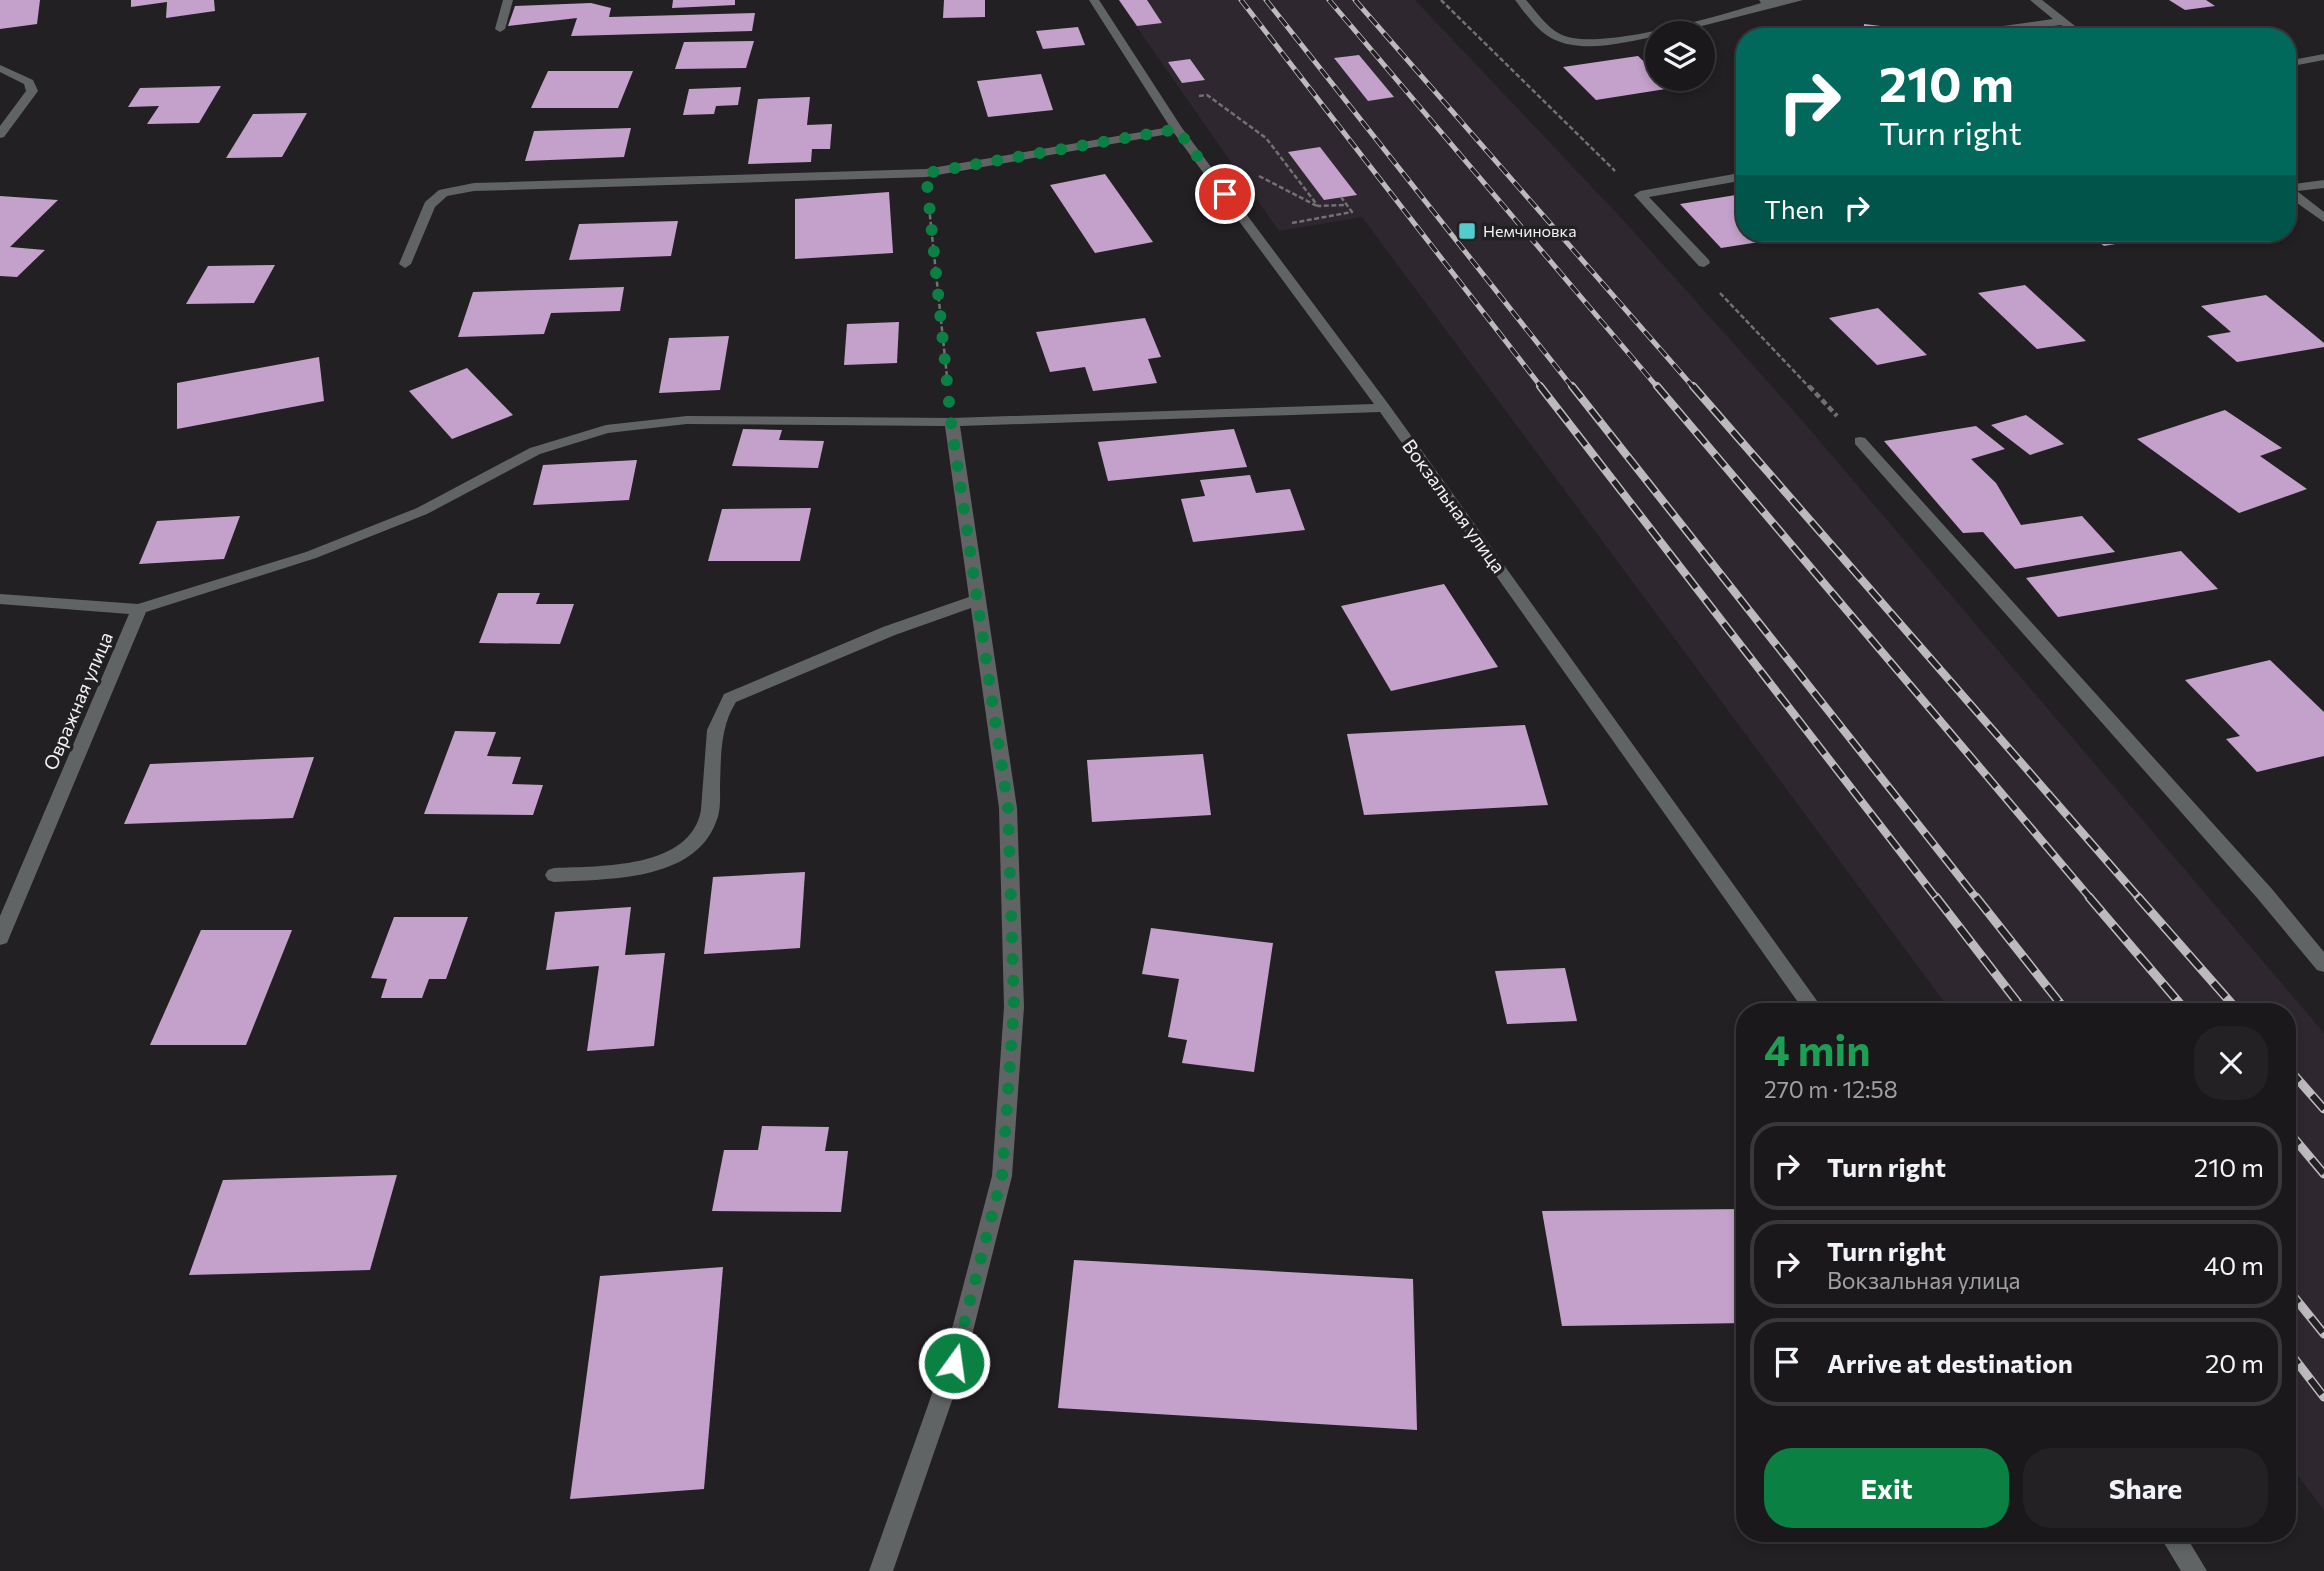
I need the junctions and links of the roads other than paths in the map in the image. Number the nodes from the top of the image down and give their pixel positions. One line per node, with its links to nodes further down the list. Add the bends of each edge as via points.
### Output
1 (508, 0): 10 (street)
2 (1094, 0): 14 (street, Вокзальная улица)
3 (1520, 0): 6 (street, via 1558,38 1583,43 1719,19)
4 (1798, 0): 6 (street)
5 (2035, 0): 7 (street)
6 (1767, 2)
7 (2063, 21): 8 (street); 9 (street)
8 (2012, 28)
9 (2072, 28)
10 (500, 29)
11 (2324, 57): 12 (street)
12 (2296, 62)
13 (0, 68): 15 (street, via 29,82 32,91)
14 (1177, 129): 22 (street, via 926,173 474,187 443,193 429,205); 23 (street, Вокзальная улица)
15 (0, 134)
16 (1736, 178): 21 (street, via 1640,195)
17 (2324, 184): 18 (street)
18 (2296, 188)
19 (2296, 196): 20 (street)
20 (2324, 218)
21 (1704, 262)
22 (405, 264)
23 (1384, 408): 24 (street); 32 (street, Вокзальная улица)
24 (951, 422): 27 (street); 28 (street, via 687,420 607,429 535,451 422,511 311,555)
25 (1860, 441): 31 (street)
26 (0, 599): 28 (street, Овражная улица)
27 (977, 600): 29 (street, via 889,631 730,698 717,716 707,824 692,842 670,858 634,870); 34 (street, via 1008,808 1014,1007 1002,1176 954,1363)
28 (139, 608): 30 (street, Овражная улица)
29 (554, 875)
30 (0, 938)
31 (2324, 965)
32 (1810, 1003)
33 (2176, 1542): 35 (street)
34 (881, 1571)
35 (2195, 1571)

